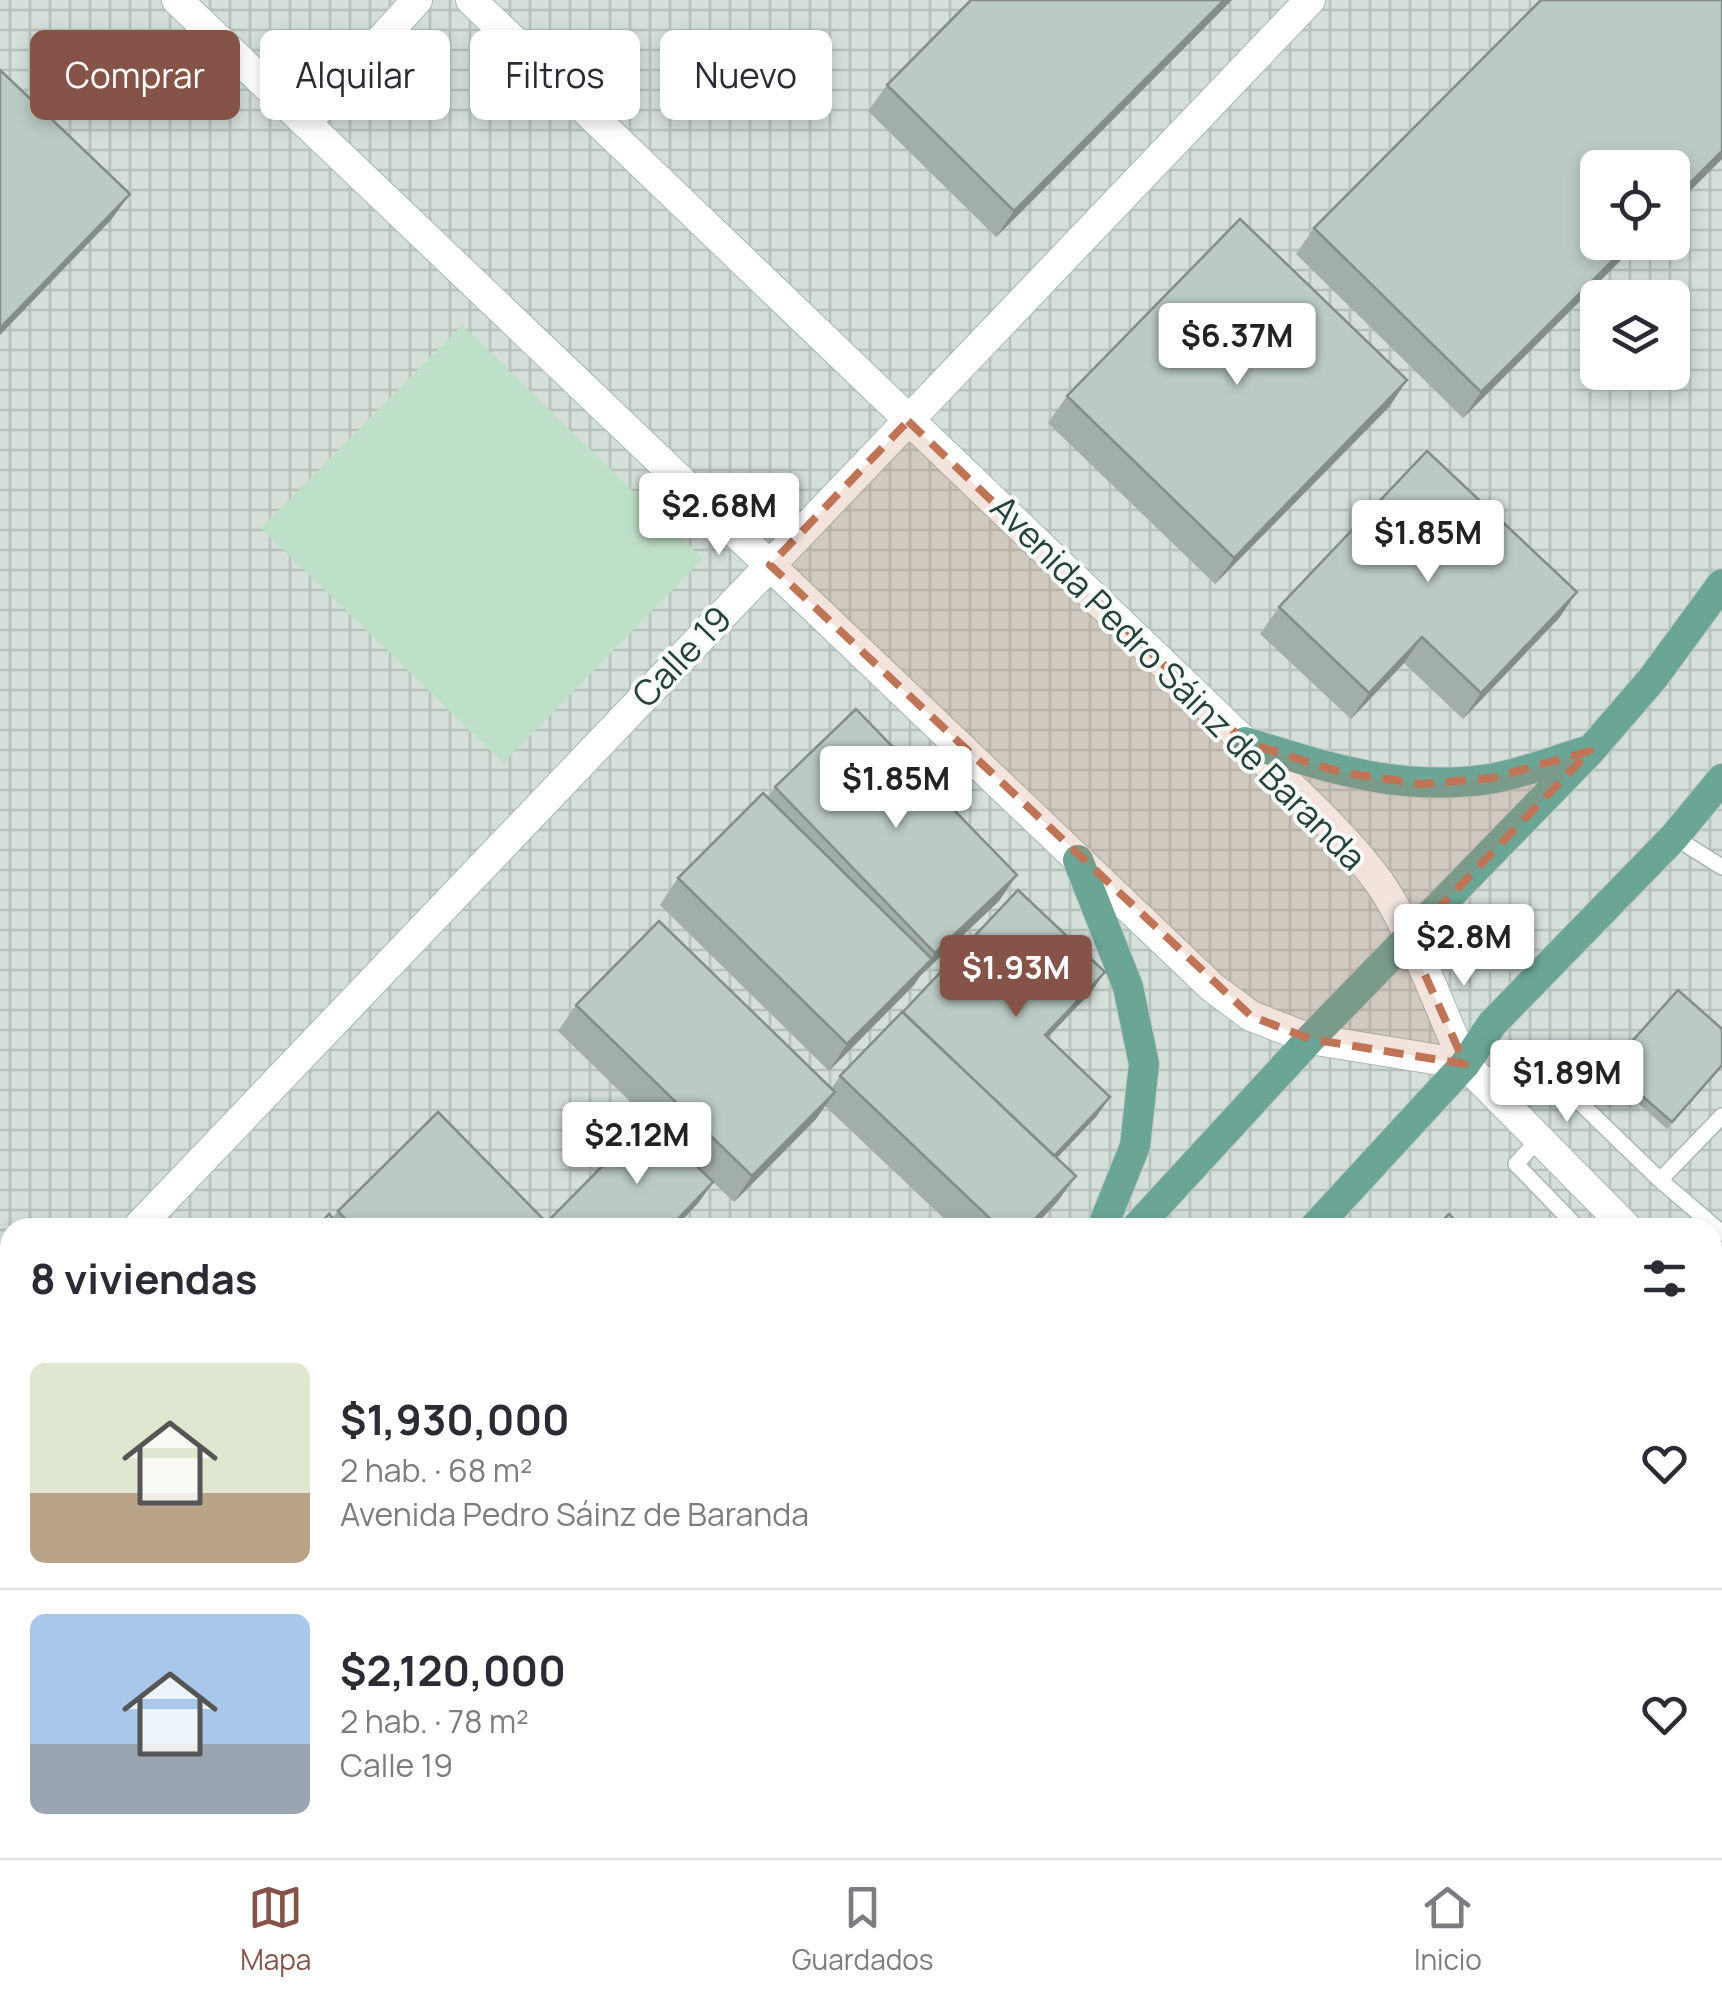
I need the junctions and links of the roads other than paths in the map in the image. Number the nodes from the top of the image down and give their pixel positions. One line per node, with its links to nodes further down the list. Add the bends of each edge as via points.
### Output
1 (177, 0): 5 (street)
2 (417, 0): 5 (street)
3 (472, 0): 6 (street, Avenida Pedro Sáinz de Baranda)
4 (1310, 0): 6 (street, Calle 19)
5 (306, 123): 7 (street)
6 (908, 421): 7 (street, Calle 19); 9 (street, Avenida Pedro Sáinz de Baranda)
7 (770, 565): 13 (street); 21 (street, Calle 19)
8 (1722, 584): 10 (main road)
9 (1245, 742): 10 (main road, via 1340,772 1421,784 1492,778); 15 (street, Avenida Pedro Sáinz de Baranda, via 1380,883)
10 (1590, 750): 15 (main road)
11 (1722, 779): 12 (main road)
12 (1674, 838): 14 (lane); 17 (main road, via 1492,1024)
13 (1078, 860): 16 (street, via 1212,988 1251,1016); 22 (main road, via 1128,986 1144,1064 1135,1146)
14 (1722, 867)
15 (1408, 939): 16 (main road); 17 (street, Avenida Pedro Sáinz de Baranda)
16 (1310, 1040): 17 (street); 23 (main road)
17 (1475, 1075): 19 (street); 20 (lane, via 1511,1058 1542,1065); 24 (main road)
18 (1722, 1116): 20 (lane)
19 (1538, 1139): 25 (lane, via 1516,1164); 26 (street)
20 (1660, 1180): 27 (lane)
21 (147, 1218)
22 (1106, 1218)
23 (1145, 1218)
24 (1325, 1218)
25 (1568, 1218)
26 (1617, 1218)
27 (1704, 1218)

